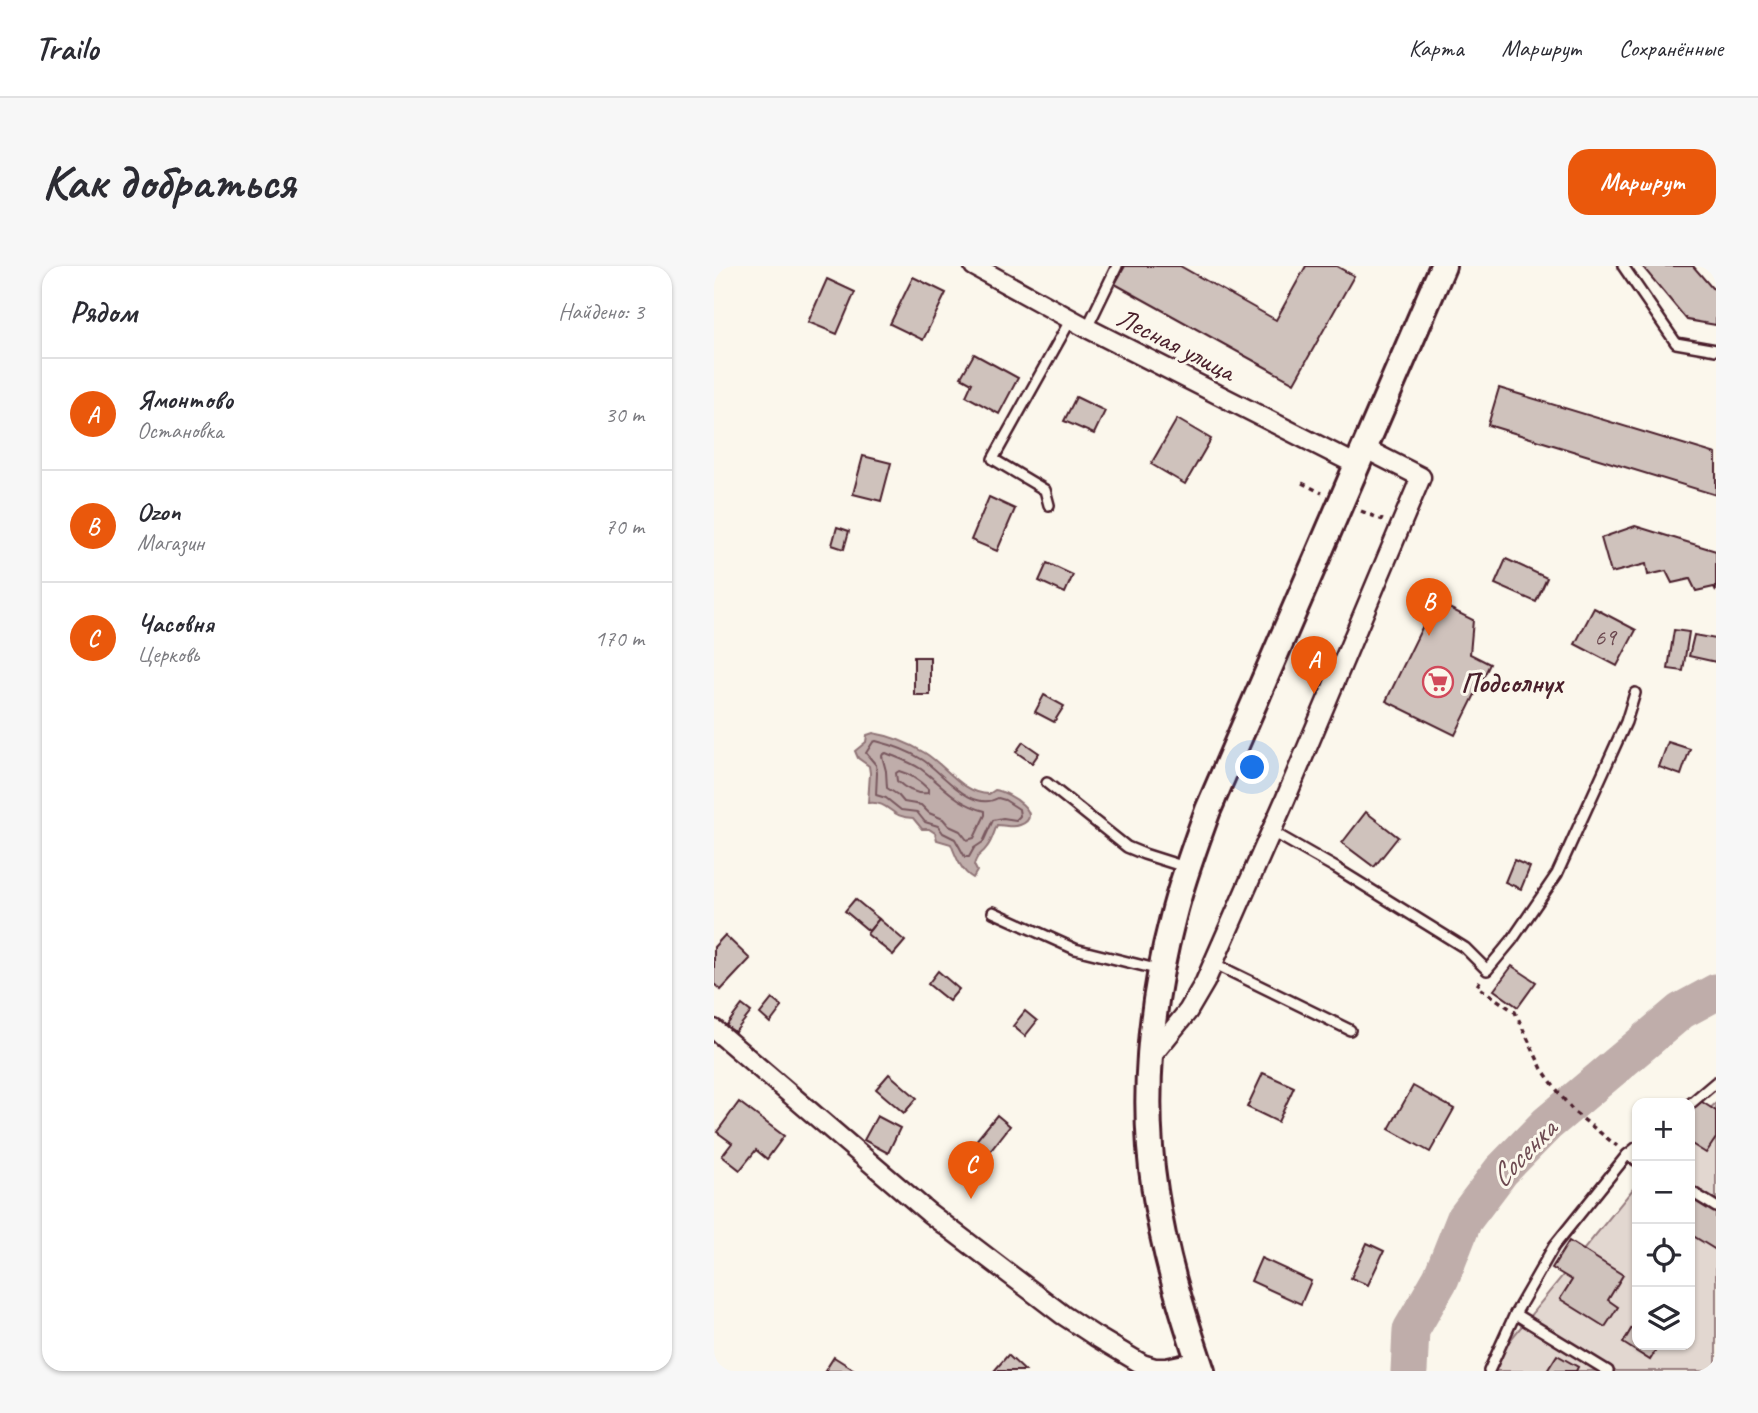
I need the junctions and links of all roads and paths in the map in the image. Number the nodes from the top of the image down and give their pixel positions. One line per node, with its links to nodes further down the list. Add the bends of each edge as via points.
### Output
1 (974, 266): 5 (street, Лесная улица)
2 (1116, 266): 6 (lane)
3 (1443, 266): 8 (main road)
4 (1623, 266): 7 (lane, via 1676,343)
5 (1070, 319): 6 (street, Лесная улица); 9 (lane, via 993,459 1045,490)
6 (1087, 328): 8 (street, Лесная улица)
7 (1716, 350)
8 (1361, 456): 12 (street, Лесная улица, via 1421,477); 13 (main road)
9 (1049, 505)
10 (1636, 693): 16 (lane, via 1557,874)
11 (1047, 783): 13 (lane, via 1127,847)
12 (1271, 831): 15 (street); 16 (lane, via 1465,948)
13 (1187, 868): 17 (main road)
14 (993, 912): 17 (lane, via 1075,949)
15 (1213, 963): 19 (lane); 20 (street, via 1188,1011)
16 (1487, 970): 24 (path, via 1477,986 1515,1012 1542,1069 1562,1097)
17 (1161, 971): 20 (main road)
18 (714, 1029): 29 (street, via 929,1213 1063,1315 1142,1364 1155,1368)
19 (1350, 1030)
20 (1150, 1058): 29 (main road, via 1154,1189 1173,1280)
21 (1716, 1082): 22 (lane)
22 (1695, 1100)
23 (1632, 1151): 24 (lane)
24 (1627, 1155): 25 (lane); 28 (lane, via 1554,1245)
25 (1632, 1158)
26 (1695, 1194): 27 (lane)
27 (1716, 1207)
28 (1515, 1314): 30 (lane); 31 (lane)
29 (1200, 1366)
30 (1489, 1371)
31 (1608, 1371)

